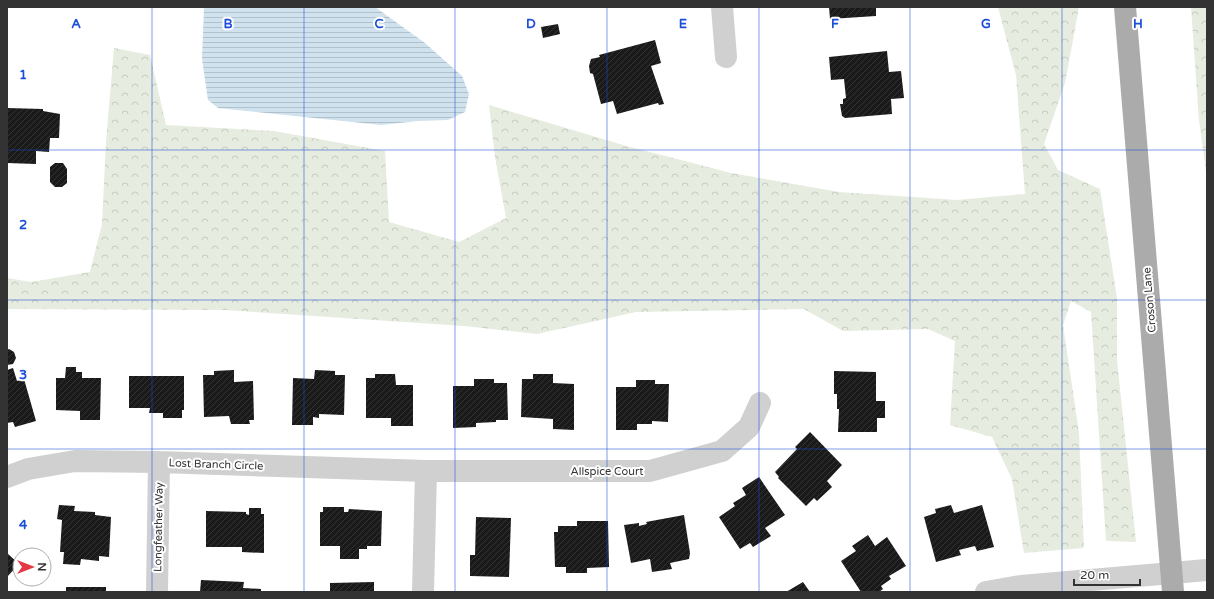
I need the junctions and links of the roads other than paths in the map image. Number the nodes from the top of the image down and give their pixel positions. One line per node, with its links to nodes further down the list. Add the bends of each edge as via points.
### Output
1 (722, 7): 3 (street)
2 (1125, 7): 9 (main road, Croson Lane)
3 (726, 57)
4 (760, 403): 6 (street, Allspice Court, via 749,427 722,451 650,471)
5 (159, 462): 6 (street, Lost Branch Circle); 7 (street, Lost Branch Circle, via 76,461 28,469); 10 (street, Longfeather Way)
6 (426, 471): 11 (street)
7 (7, 477)
8 (1207, 570): 9 (street)
9 (1172, 582): 12 (street, via 1020,586)
10 (157, 592)
11 (423, 592)
12 (986, 592)

